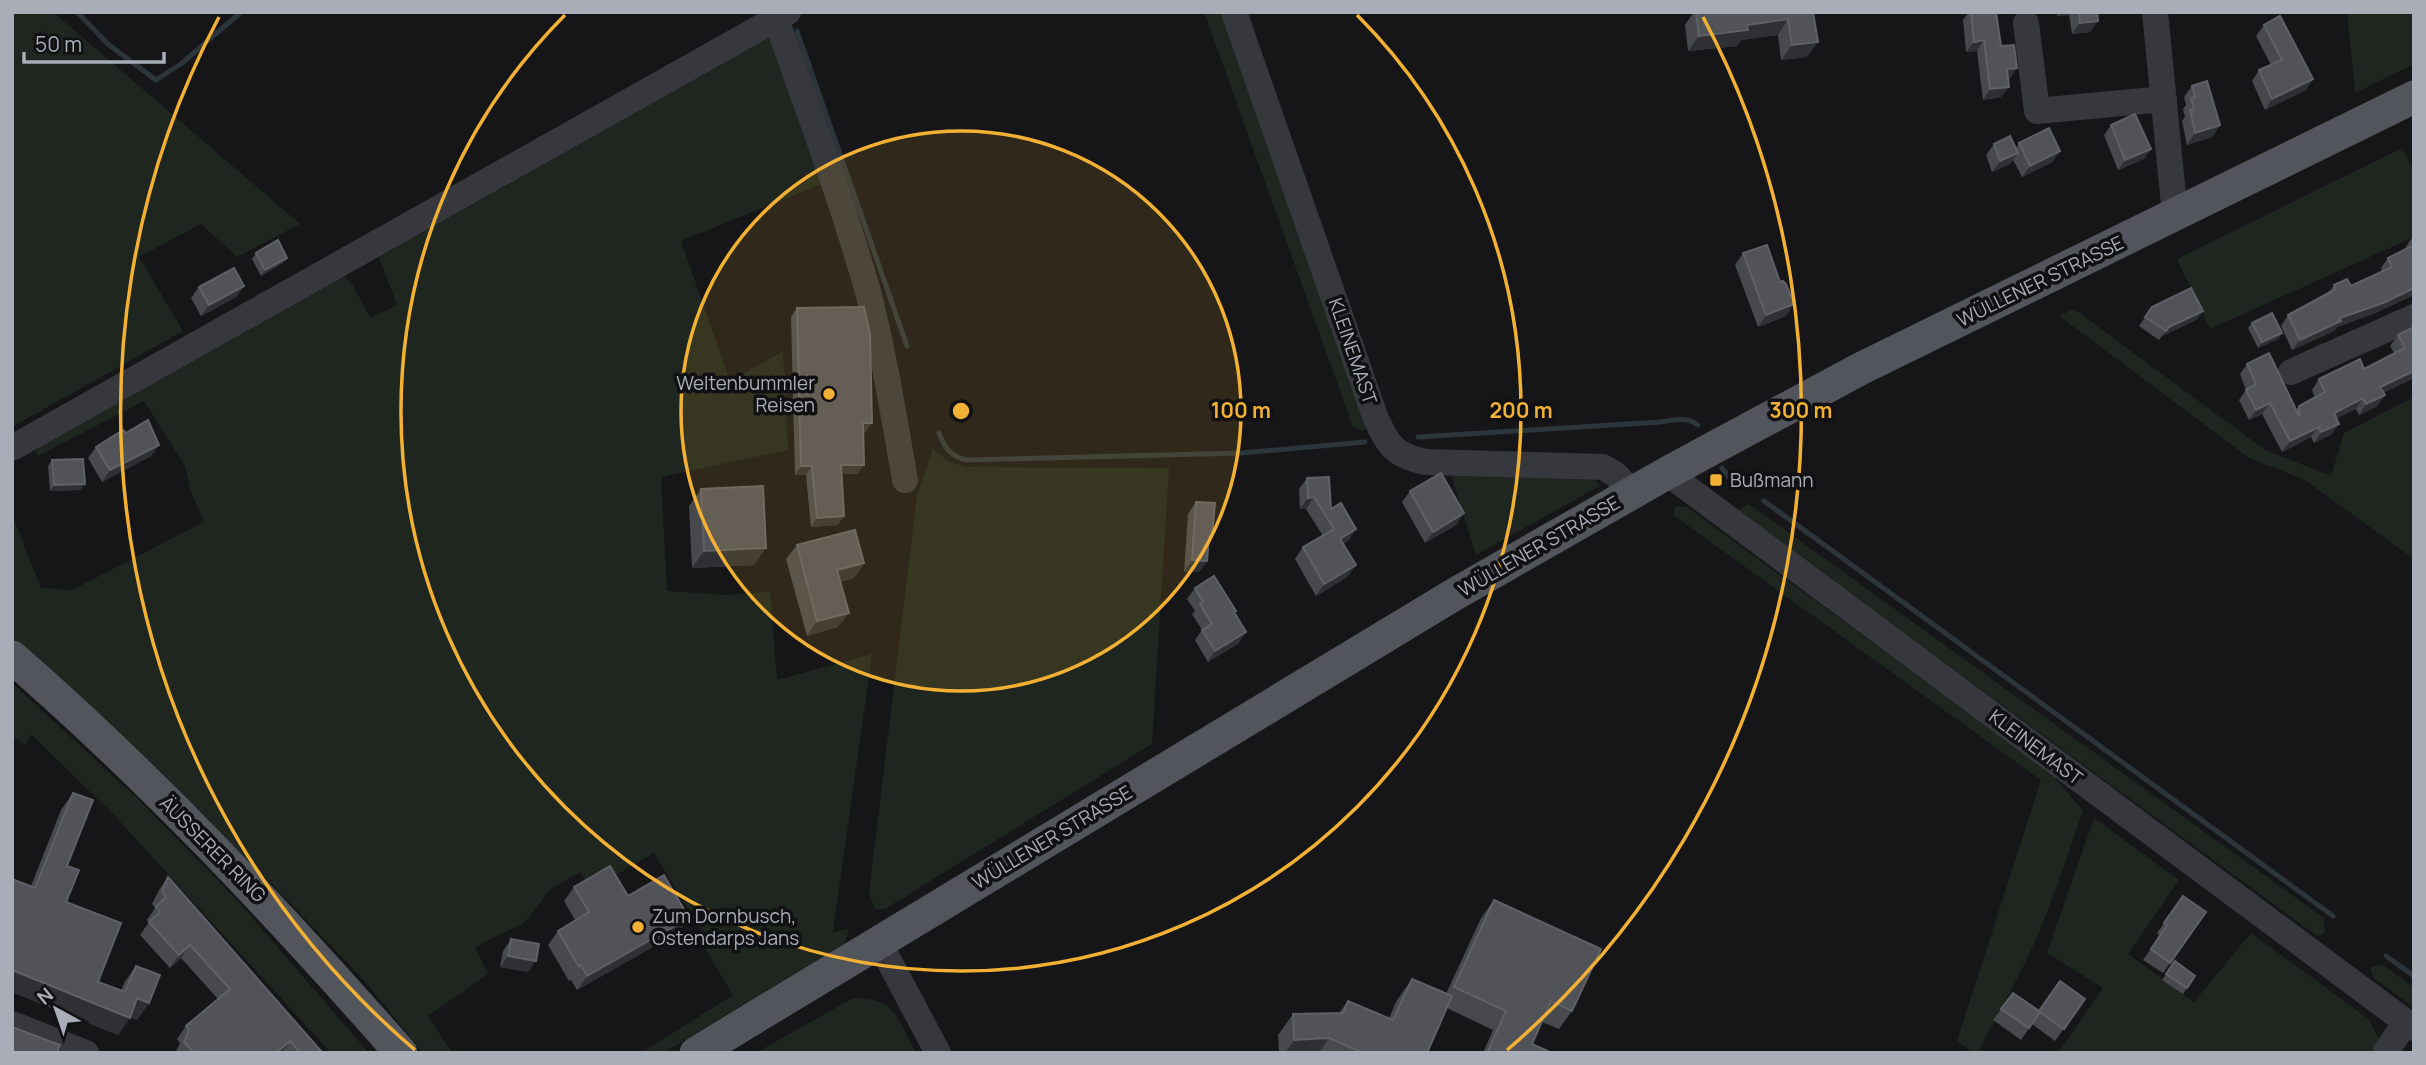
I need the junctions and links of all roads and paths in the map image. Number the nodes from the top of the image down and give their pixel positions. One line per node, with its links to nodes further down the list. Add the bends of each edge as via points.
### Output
1 (1234, 12): 13 (street, KLEINEMAST, via 1389,445 1410,459 1426,462 1603,467)
2 (2155, 12): 6 (street)
3 (782, 16): 10 (street); 12 (street, via 867,291)
4 (2025, 23): 6 (street, via 2037,111)
5 (2414, 97): 7 (main road, WÜLLENER STRASSE)
6 (2164, 99): 7 (street)
7 (2175, 215): 11 (main road, WÜLLENER STRASSE, via 1860,369)
8 (2414, 317): 9 (street)
9 (2291, 372)
10 (12, 448)
11 (1667, 472): 13 (main road, WÜLLENER STRASSE); 17 (street, KLEINEMAST)
12 (905, 480)
13 (1632, 492): 15 (main road, WÜLLENER STRASSE)
14 (12, 657): 19 (main road, ÄUSSERER RING, via 206,841)
15 (880, 942): 20 (main road, WÜLLENER STRASSE); 21 (street)
16 (12, 1024): 18 (street)
17 (2410, 1025): 22 (street, KLEINEMAST)
18 (86, 1053)
19 (401, 1053)
20 (696, 1053)
21 (939, 1053)
22 (2385, 1053)

